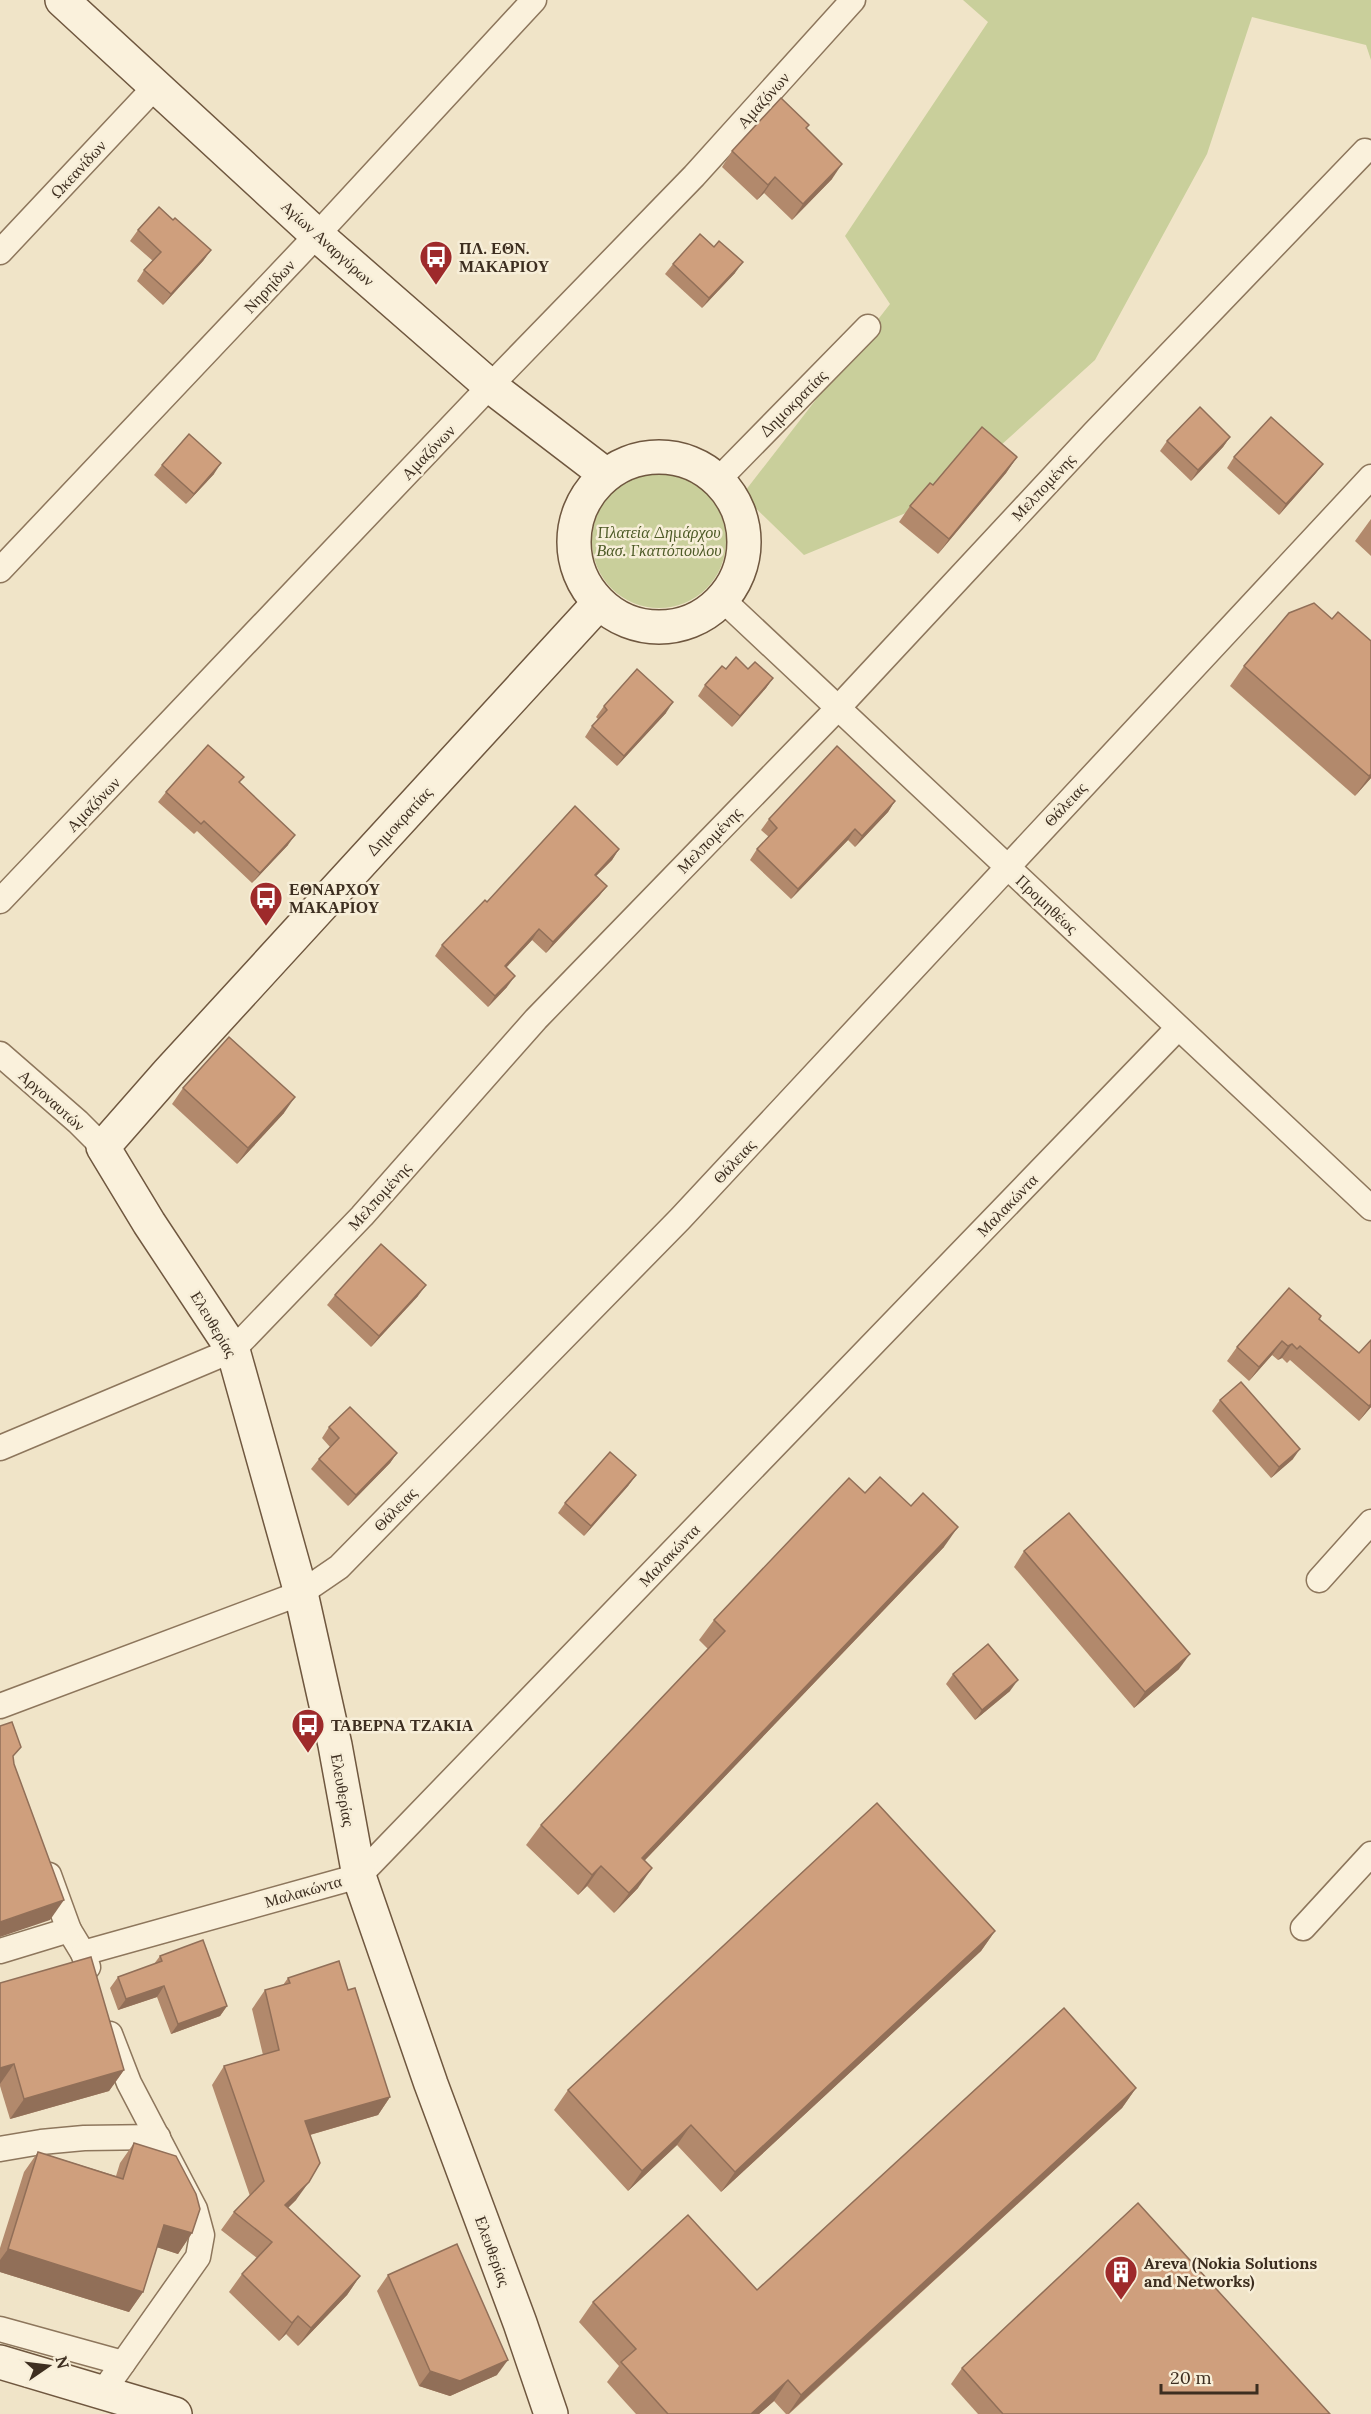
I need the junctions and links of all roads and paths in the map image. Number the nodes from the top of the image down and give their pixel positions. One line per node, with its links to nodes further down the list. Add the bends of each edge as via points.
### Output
1 (62, 0): 4 (street, Αγίων Αναργύρων)
2 (534, 0): 6 (street, Νηρηίδων)
3 (853, 0): 9 (street, Αμαζόνων, via 694,176)
4 (155, 87): 6 (street, Αγίων Αναργύρων); 7 (street, Ωκεανίδων)
5 (1365, 151): 16 (street, Μελπομένης, via 1094,433)
6 (318, 234): 9 (street, Αγίων Αναργύρων); 13 (street, Νηρηίδων)
7 (0, 252)
8 (868, 327): 12 (street, Δημοκρατίας)
9 (490, 386): 10 (street, Αγίων Αναργύρων); 18 (street, Αμαζόνων)
10 (605, 474): 12 (street, via 635,460 661,456 689,461); 15 (street, via 586,495 575,521 573,549 580,577)
11 (1371, 477): 17 (street, Θάλειας)
12 (718, 480): 14 (street, via 731,494 743,520 745,549 738,577)
13 (0, 570)
14 (723, 600): 15 (street, via 700,618 673,627 645,627 618,618); 16 (street, Προμηθέως)
15 (599, 603): 21 (street, Δημοκρατίας)
16 (838, 708): 17 (street, Προμηθέως); 23 (street, Μελπομένης, via 536,1019 362,1216)
17 (1006, 866): 19 (street, Προμηθέως); 27 (street, Θάλειας, via 680,1218 339,1567)
18 (0, 902)
19 (1178, 1028): 22 (street, Προμηθέως); 31 (street, Μαλακώντα)
20 (0, 1054): 21 (street, Αργοναυτών)
21 (103, 1147): 23 (street, Ελευθερίας)
22 (1371, 1208)
23 (233, 1350): 24 (street, Μελπομένης); 27 (street, Ελευθερίας)
24 (0, 1448)
25 (1371, 1522): 26 (street)
26 (1319, 1580)
27 (301, 1593): 28 (street, Θάλειας); 31 (street, Ελευθερίας)
28 (0, 1706)
29 (41, 1854): 33 (street)
30 (1371, 1854): 32 (street)
31 (359, 1876): 35 (street, Μαλακώντα); 43 (street, Ελευθερίας)
32 (1303, 1928)
33 (69, 1930): 34 (street); 35 (street)
34 (0, 1951)
35 (83, 1953): 36 (street, via 129,2084)
36 (158, 2137): 37 (street, via 84,2138); 40 (street, via 195,2209 202,2235 198,2257)
37 (0, 2149)
38 (0, 2329): 40 (street)
39 (0, 2362): 41 (street)
40 (123, 2362): 41 (street)
41 (102, 2393): 42 (street)
42 (175, 2414)
43 (550, 2414)

